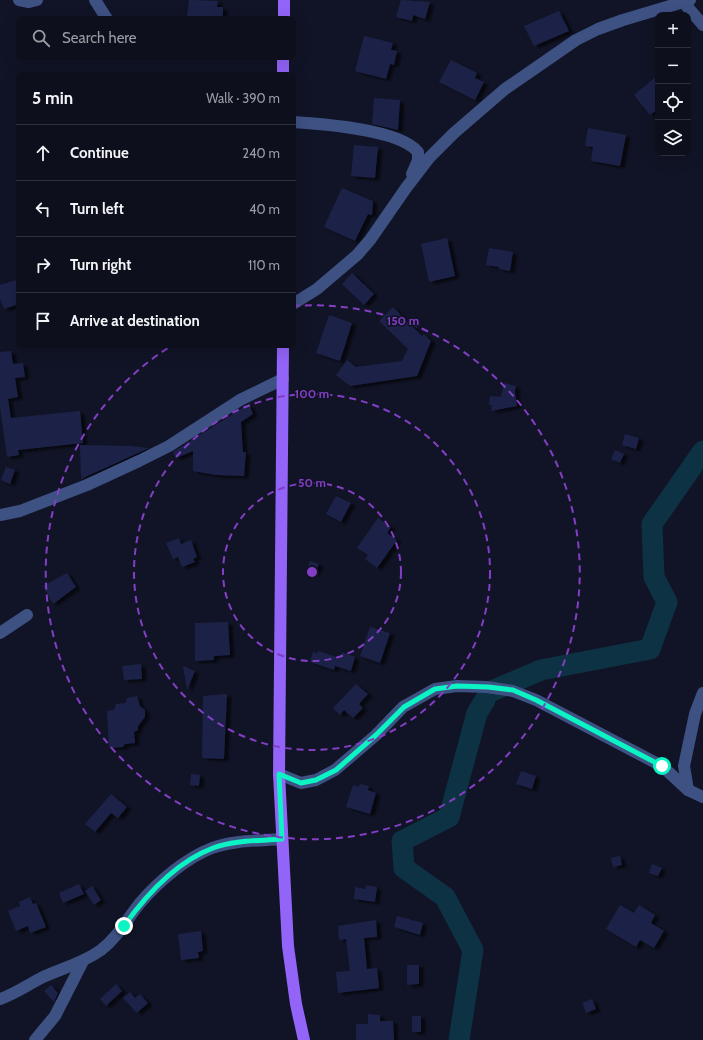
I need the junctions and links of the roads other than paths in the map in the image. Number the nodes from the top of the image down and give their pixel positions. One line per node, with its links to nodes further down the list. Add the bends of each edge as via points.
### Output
1 (19, 0): 2 (street)
2 (37, 0)
3 (95, 0): 6 (street)
4 (284, 0): 7 (main road)
5 (687, 2): 8 (street); 12 (street, via 623,20 576,40 505,89 476,113 429,158)
6 (105, 16)
7 (284, 16)
8 (703, 26)
9 (284, 60): 10 (main road)
10 (283, 72)
11 (296, 122): 12 (street, via 320,123 393,136 413,146 418,152 418,160)
12 (406, 188): 13 (street, via 357,255 317,289)
13 (296, 302)
14 (283, 348): 15 (main road)
15 (283, 379): 16 (street, via 240,400 169,446 139,461 87,485 20,511); 20 (main road)
16 (0, 515)
17 (27, 615): 18 (street)
18 (0, 633)
19 (703, 693): 21 (street, via 695,714 684,766)
20 (279, 774): 21 (street, via 301,783 316,780 336,770 404,707 435,689 457,686 488,687 513,690 536,700 662,766); 23 (main road)
21 (688, 790): 22 (street)
22 (703, 797)
23 (282, 839): 24 (street, via 238,843 214,848 195,856 165,879 140,903 114,938); 27 (main road, via 288,946)
24 (83, 961): 25 (street); 26 (street, via 55,1016)
25 (0, 999)
26 (35, 1040)
27 (304, 1040)

